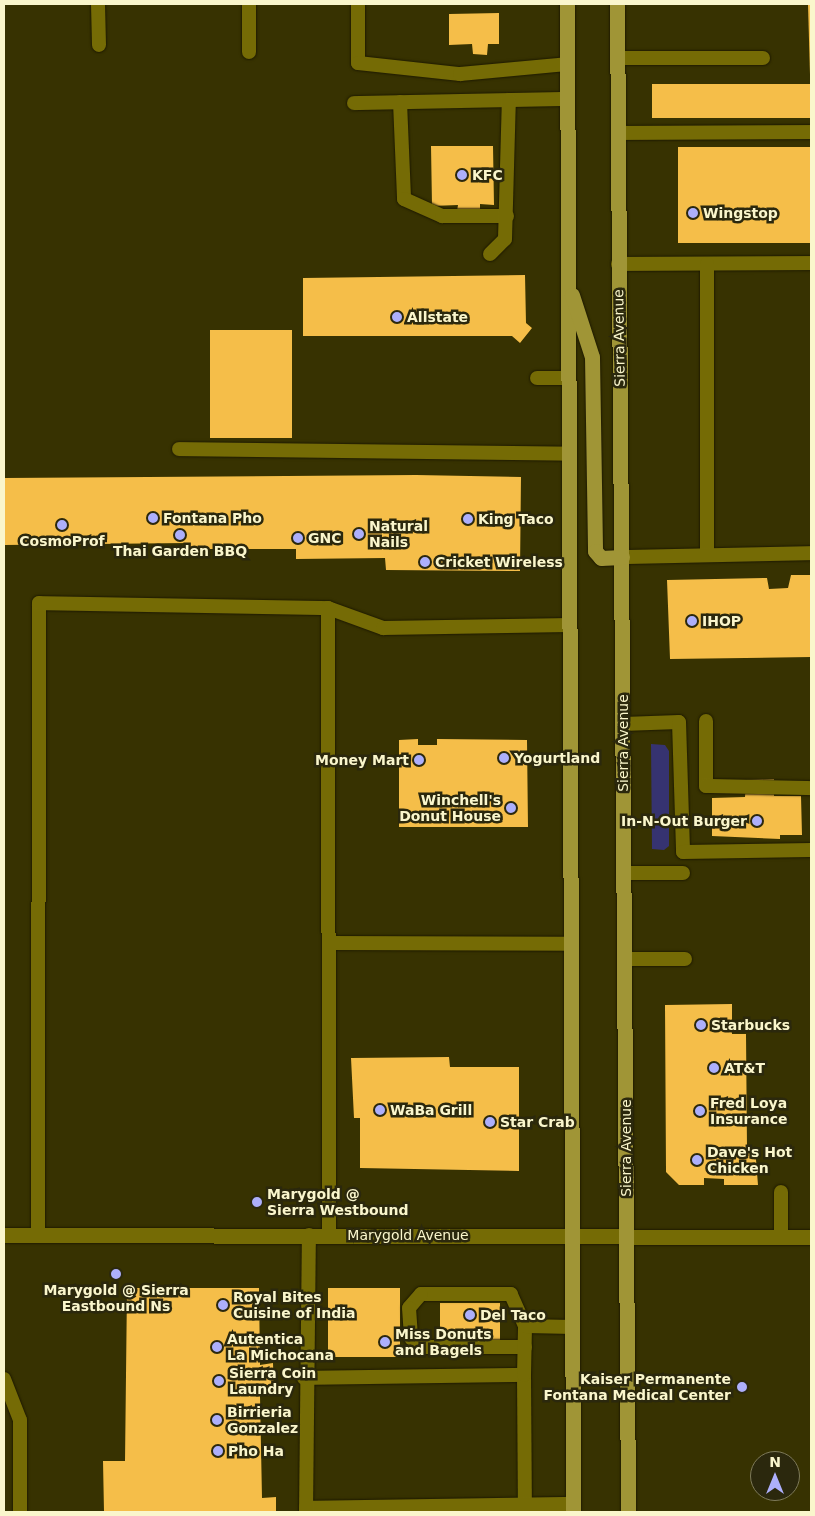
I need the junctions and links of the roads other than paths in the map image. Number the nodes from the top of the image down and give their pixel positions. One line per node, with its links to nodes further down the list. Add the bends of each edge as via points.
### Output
1 (98, 4): 6 (lane)
2 (249, 4): 7 (lane)
3 (358, 4): 10 (lane, via 358,63 460,74)
4 (567, 4): 10 (main road)
5 (617, 4): 8 (main road, Sierra Avenue)
6 (99, 45)
7 (249, 52)
8 (618, 58): 9 (lane); 16 (main road, Sierra Avenue)
9 (763, 58)
10 (567, 64): 11 (main road)
11 (568, 99): 12 (lane); 22 (main road)
12 (509, 100): 14 (lane); 17 (lane)
13 (354, 102): 14 (lane)
14 (400, 102): 17 (lane, via 404,198 442,216)
15 (811, 132): 16 (lane)
16 (619, 133): 20 (main road, Sierra Avenue)
17 (507, 216): 18 (lane, via 505,239)
18 (490, 254)
19 (811, 263): 21 (lane)
20 (618, 264): 21 (lane); 29 (main road, Sierra Avenue)
21 (707, 264): 28 (lane)
22 (568, 284): 24 (main road); 29 (main road, via 592,357 595,551 601,558)
23 (538, 378): 24 (lane)
24 (568, 378): 26 (main road)
25 (179, 449): 26 (lane)
26 (569, 454): 31 (main road)
27 (811, 553): 28 (lane)
28 (707, 554): 29 (lane)
29 (622, 557): 33 (main road, Sierra Avenue)
30 (328, 608): 31 (lane, via 383,628); 38 (lane); 44 (lane, via 39,603)
31 (570, 625): 39 (main road)
32 (706, 721): 34 (lane, via 706,786)
33 (623, 724): 35 (lane, via 679,722 683,852); 36 (main road, Sierra Avenue)
34 (811, 788)
35 (811, 850)
36 (624, 873): 37 (lane); 40 (main road, Sierra Avenue)
37 (683, 873)
38 (329, 943): 39 (lane); 46 (lane)
39 (571, 944): 47 (main road)
40 (624, 959): 41 (lane); 48 (main road, Sierra Avenue)
41 (685, 959)
42 (781, 1192): 49 (lane)
43 (4, 1235): 44 (street, Marygold Avenue)
44 (38, 1235): 45 (street, Marygold Avenue)
45 (309, 1235): 46 (street, Marygold Avenue); 55 (lane)
46 (329, 1235): 47 (street, Marygold Avenue)
47 (573, 1235): 48 (street, Marygold Avenue); 52 (main road)
48 (626, 1235): 49 (street, Marygold Avenue); 61 (main road, Sierra Avenue)
49 (781, 1236): 50 (street, Marygold Avenue)
50 (811, 1236)
51 (525, 1326): 52 (lane); 53 (lane); 53 (lane, via 511,1294 420,1294 409,1308 411,1338 422,1347)
52 (573, 1327): 57 (main road)
53 (525, 1347): 54 (lane)
54 (524, 1375): 55 (lane); 58 (lane)
55 (304, 1378): 59 (lane)
56 (4, 1379): 60 (lane, via 20,1420)
57 (574, 1508): 58 (lane)
58 (525, 1509): 59 (lane)
59 (306, 1510)
60 (20, 1512)
61 (628, 1512)

